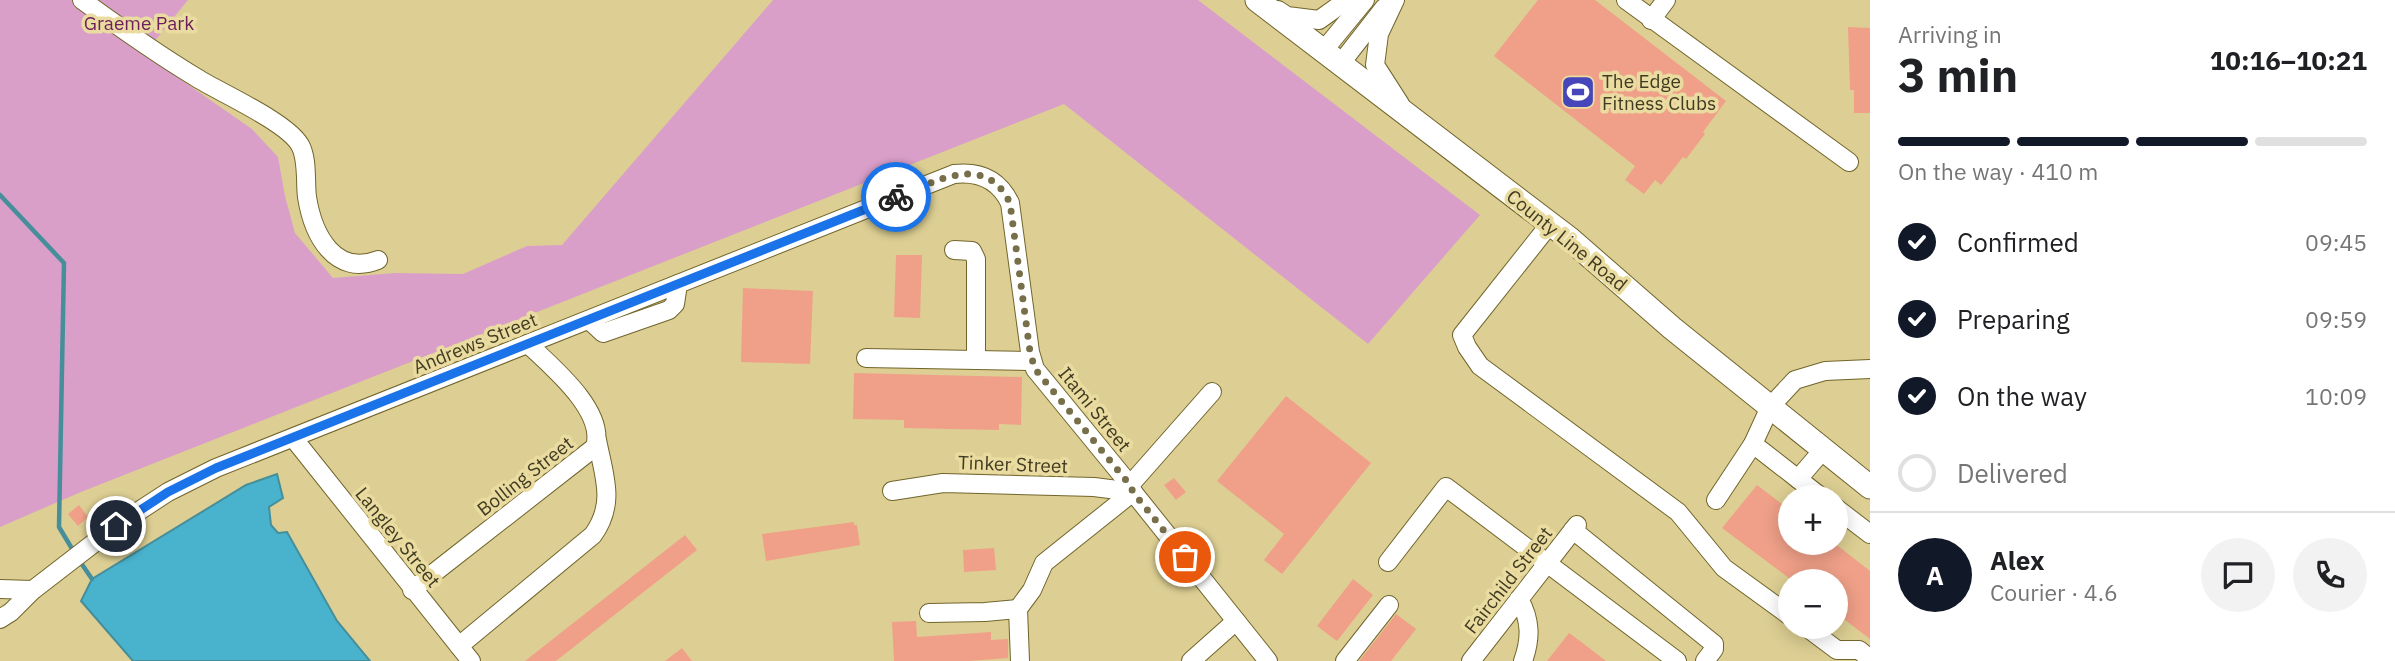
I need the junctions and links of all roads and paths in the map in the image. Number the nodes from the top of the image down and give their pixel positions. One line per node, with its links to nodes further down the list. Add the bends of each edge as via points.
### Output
1 (82, 0): 15 (street, via 195,77 286,130 300,145 312,220 325,244 335,257 349,264)
2 (1259, 0): 3 (street, via 1287,16 1319,20); 9 (main road, County Line Road)
3 (1347, 0)
4 (1365, 0): 9 (street)
5 (1392, 0): 9 (street); 10 (street, via 1380,34 1376,65)
6 (1626, 0): 8 (street)
7 (1667, 0): 8 (street)
8 (1651, 20): 11 (street)
9 (1333, 57): 10 (main road, County Line Road)
10 (1411, 118): 13 (main road, County Line Road)
11 (1849, 162)
12 (954, 174): 16 (street, Andrews Street); 19 (street, Itami Street, via 987,178 1010,203)
13 (1550, 224): 22 (main road, County Line Road); 42 (street, via 1462,335 1467,347 1480,366 1678,512 1724,568)
14 (954, 250): 18 (street, via 972,251 976,258)
15 (378, 260)
16 (528, 344): 23 (street, Andrews Street); 24 (street, Bolling Street, via 566,381 594,419)
17 (866, 358): 18 (street)
18 (976, 360): 19 (street)
19 (1032, 361): 30 (street, Itami Street)
20 (1870, 369): 22 (street, via 1808,374 1795,380)
21 (1212, 392): 30 (street)
22 (1770, 407): 25 (street); 26 (main road, County Line Road)
23 (294, 439): 38 (street, Andrews Street, via 216,468 168,492); 39 (street, Langley Street)
24 (597, 440): 39 (street, Bolling Street, via 590,452); 48 (street, via 607,493 604,515 593,535)
25 (1753, 444): 27 (street); 32 (street)
26 (1823, 450): 27 (street); 29 (main road, County Line Road)
27 (1798, 479): 28 (street)
28 (1806, 485)
29 (1870, 488)
30 (1132, 489): 31 (street, Tinker Street, via 943,483); 43 (street, via 1044,563); 46 (street, Itami Street)
31 (892, 491)
32 (1716, 500)
33 (1848, 517): 34 (street)
34 (1870, 534)
35 (1388, 562): 36 (street, via 1446,487)
36 (1548, 563): 40 (street, Fairchild Street); 57 (street); 58 (street, Fairchild Street, via 1575,527 1714,644)
37 (0, 589): 38 (street)
38 (33, 590): 45 (street, Andrews Street)
39 (412, 590): 48 (street, Langley Street)
40 (1519, 599): 55 (street, Fairchild Street); 56 (street, via 1529,632)
41 (1389, 605): 54 (street)
42 (1778, 607)
43 (1017, 609): 44 (street); 52 (street)
44 (929, 613)
45 (0, 619)
46 (1236, 621): 50 (street); 53 (street, Itami Street)
47 (1822, 639): 49 (street, via 1837,650 1860,650)
48 (459, 646): 51 (street, Langley Street)
49 (1870, 659)
50 (1194, 660)
51 (471, 661)
52 (1020, 661)
53 (1268, 661)
54 (1345, 661)
55 (1471, 661)
56 (1523, 661)
57 (1676, 661)
58 (1705, 661)

